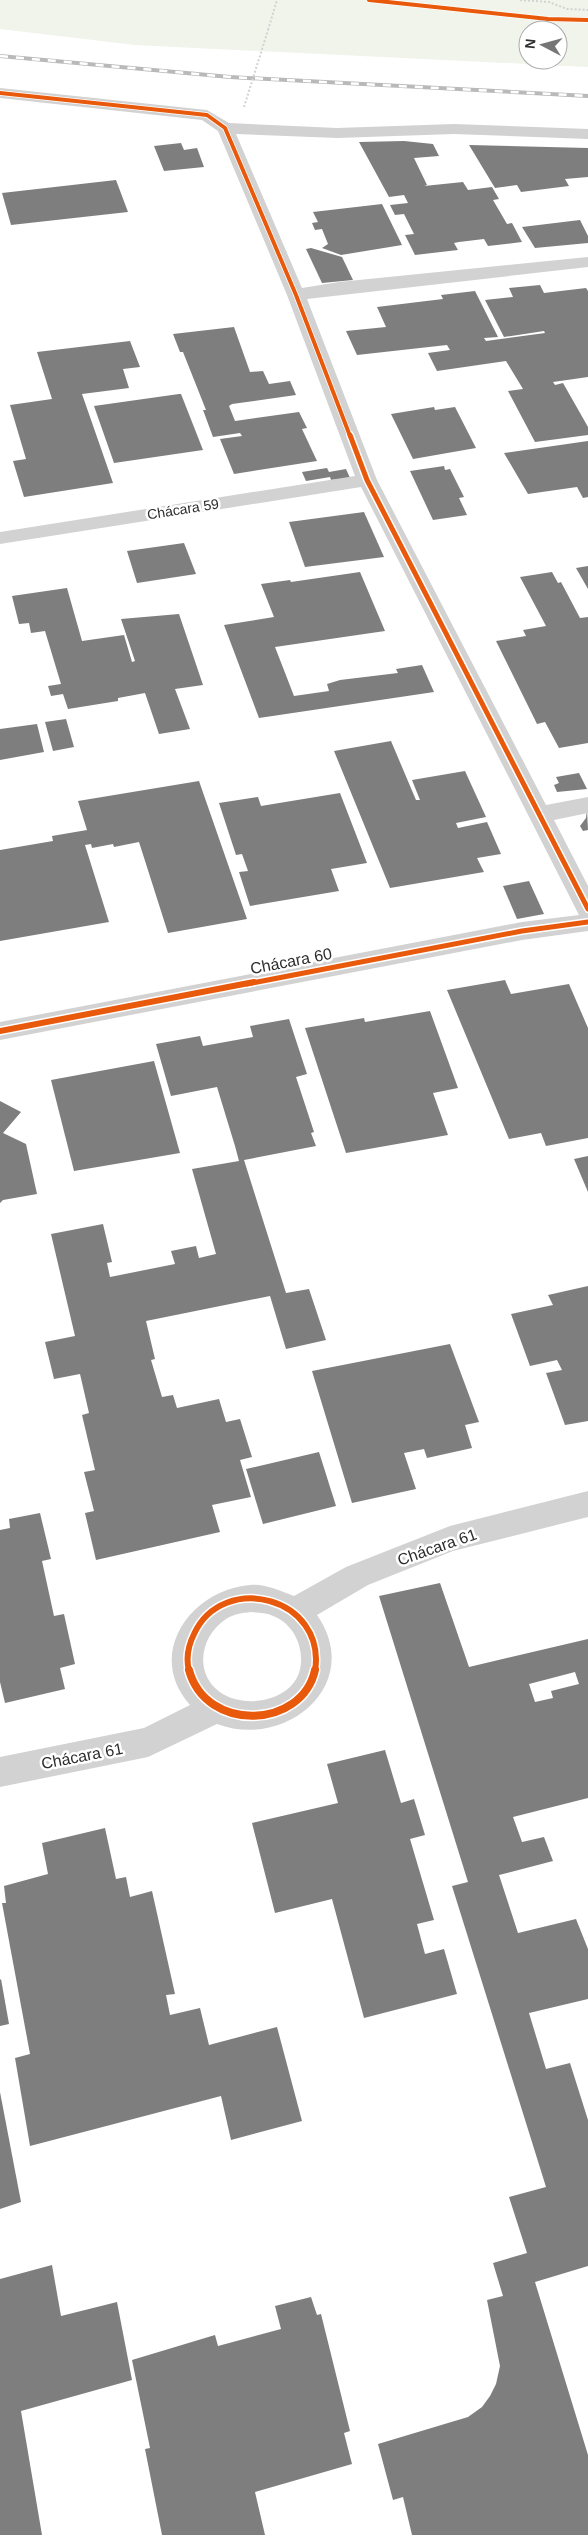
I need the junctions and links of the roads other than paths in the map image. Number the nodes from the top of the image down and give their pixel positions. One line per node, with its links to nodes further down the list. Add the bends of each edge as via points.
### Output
1 (0, 93): 2 (street, via 207,115)
2 (225, 128): 3 (street, via 337,133 454,129); 5 (street)
3 (588, 134)
4 (588, 262): 5 (street)
5 (296, 295): 6 (street)
6 (367, 480): 7 (street, Chácara 59); 9 (street)
7 (0, 538)
8 (588, 805): 9 (street)
9 (538, 815): 10 (street)
10 (588, 909)
11 (588, 922): 12 (street, Chácara 60, via 522,931)
12 (0, 1031)
13 (588, 1504): 14 (street, Chácara 61, via 450,1539 357,1576)
14 (294, 1612): 15 (street, via 309,1629 316,1649 315,1671 305,1691 288,1707 265,1716 240,1716); 15 (street, via 274,1602 250,1598 228,1603 208,1615 193,1632 187,1653 189,1674 200,1694)
15 (217, 1708): 16 (street, Chácara 61, via 148,1742)
16 (0, 1772)

